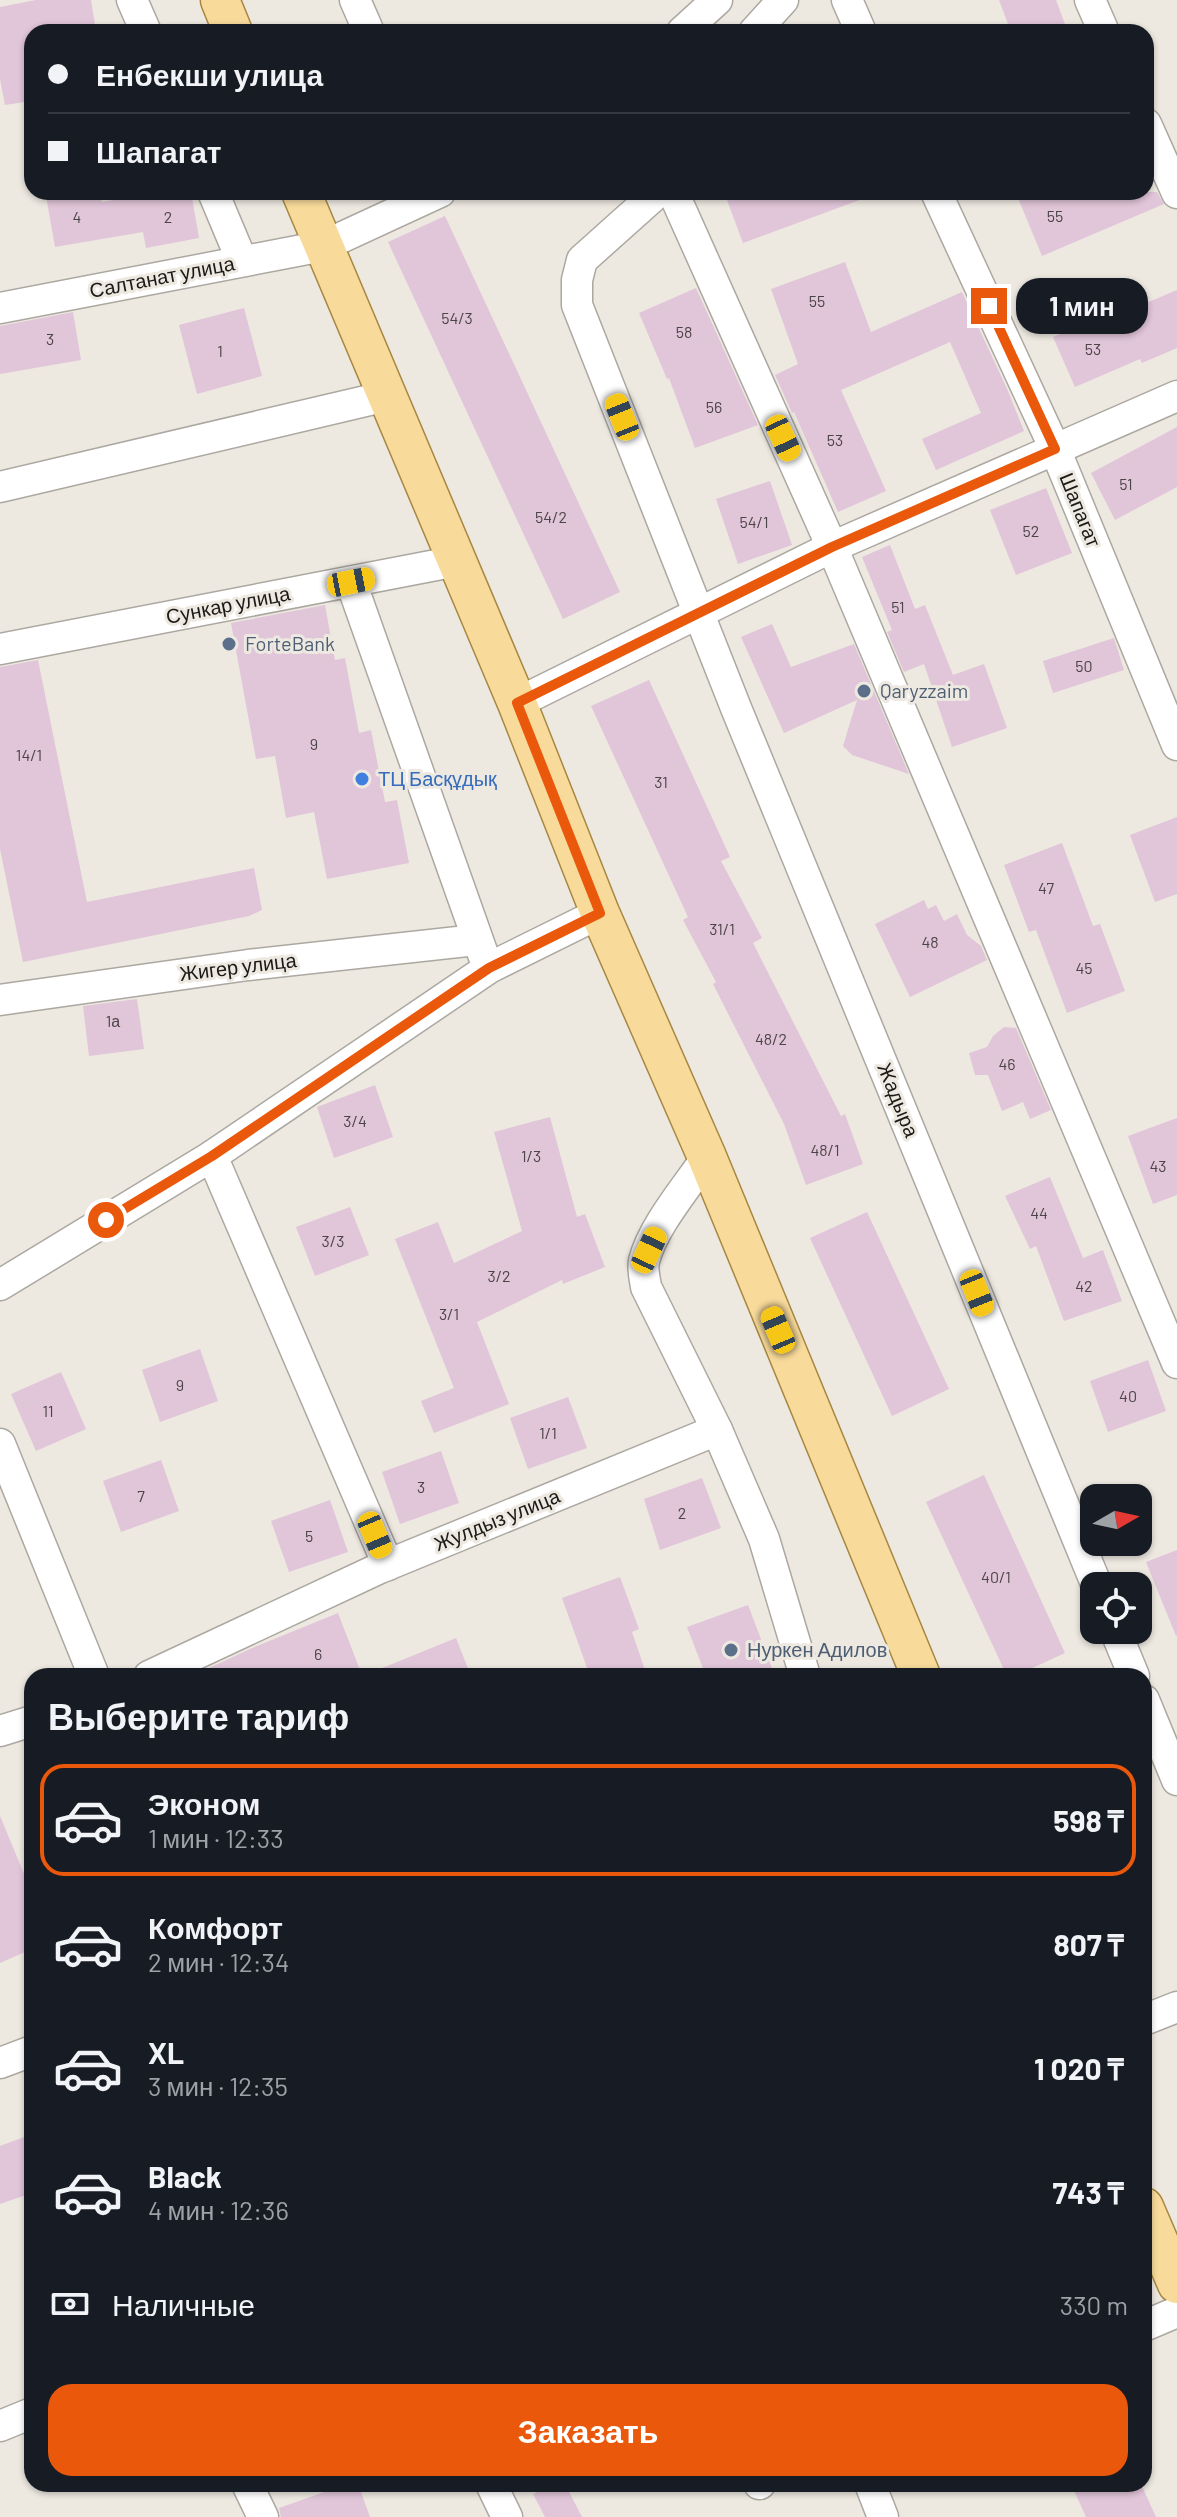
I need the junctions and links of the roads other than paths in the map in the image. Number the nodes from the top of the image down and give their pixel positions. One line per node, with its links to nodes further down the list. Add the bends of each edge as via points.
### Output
1 (132, 0): 8 (street)
2 (220, 0): 9 (main road)
3 (355, 0): 10 (street)
4 (717, 0): 11 (street)
5 (783, 0): 12 (street)
6 (847, 0): 13 (street)
7 (1090, 0): 14 (street)
8 (142, 24)
9 (230, 24)
10 (366, 24)
11 (691, 24)
12 (761, 24)
13 (858, 24)
14 (1100, 24)
15 (1154, 142): 16 (street)
16 (1177, 193)
17 (216, 200): 24 (street)
18 (304, 200): 23 (main road)
19 (423, 200): 23 (street)
20 (649, 200): 33 (street, Жадыра, via 582,260 577,305)
21 (677, 200): 30 (street)
22 (940, 200): 28 (street, Шапагат)
23 (323, 246): 24 (street, Салтанат улица); 26 (main road)
24 (242, 261): 25 (street, Салтанат улица)
25 (0, 308)
26 (387, 396): 29 (street); 31 (main road)
27 (1177, 396): 28 (street)
28 (1055, 449): 30 (street); 36 (street, Шапагат)
29 (0, 487)
30 (832, 547): 33 (street); 44 (street)
31 (457, 561): 32 (street, Сункар улица); 35 (main road)
32 (351, 582): 34 (street, Сункар улица); 38 (street)
33 (700, 614): 35 (street); 48 (street, Жадыра)
34 (0, 649)
35 (517, 703): 37 (main road)
36 (1177, 745)
37 (600, 913): 39 (street); 42 (main road)
38 (476, 940): 39 (street); 40 (street, Жигер улица)
39 (489, 968): 41 (street)
40 (0, 1000)
41 (212, 1156): 43 (street); 47 (street)
42 (707, 1157): 45 (street, via 657,1231 643,1264 646,1287); 53 (main road)
43 (0, 1285)
44 (1177, 1363)
45 (717, 1430): 47 (street, Жулдыз улица); 52 (street, via 764,1539)
46 (0, 1444): 50 (street)
47 (388, 1565): 51 (street, Жулдыз улица)
48 (1091, 1572)
49 (1121, 1644): 54 (street)
50 (91, 1668)
51 (166, 1668)
52 (803, 1668)
53 (918, 1668)
54 (1131, 1668)
55 (1152, 1719): 58 (street)
56 (24, 1724): 57 (street)
57 (0, 1731)
58 (1177, 1780)
59 (1177, 2007): 60 (street)
60 (1152, 2017)
61 (24, 2054): 62 (street)
62 (0, 2063)
63 (1152, 2226): 64 (main road)
64 (1177, 2284)
65 (1177, 2312): 66 (street)
66 (1152, 2323)
67 (24, 2416): 68 (street)
68 (0, 2426)
69 (251, 2492): 72 (street)
70 (495, 2492): 73 (street)
71 (873, 2492): 74 (street)
72 (263, 2517)
73 (507, 2517)
74 (883, 2517)

